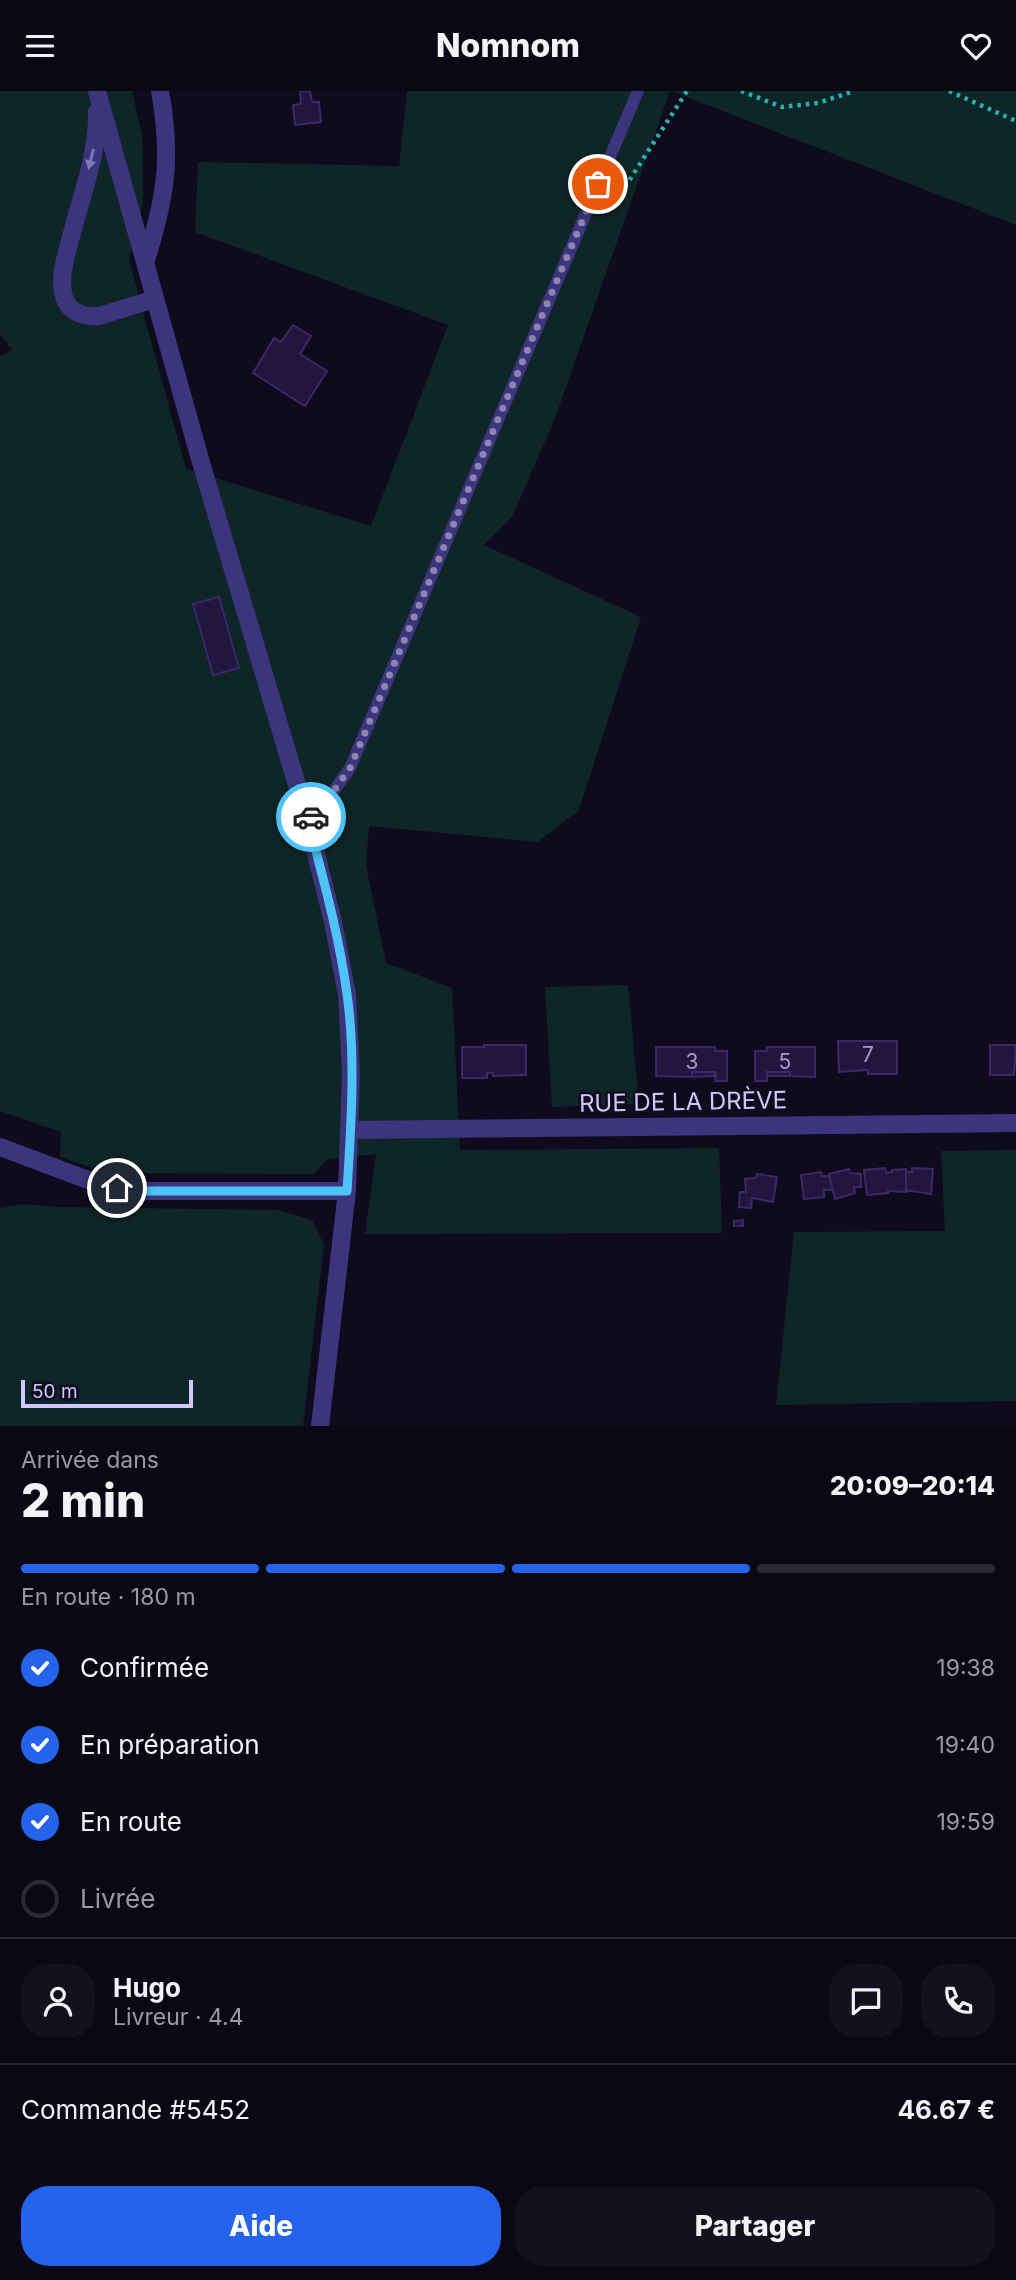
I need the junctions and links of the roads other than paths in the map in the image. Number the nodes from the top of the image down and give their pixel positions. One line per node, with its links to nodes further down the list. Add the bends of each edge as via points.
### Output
1 (97, 91): 4 (street); 5 (street, one-way to 5, via 97,128 64,261 64,297 68,306 89,317)
2 (160, 91): 4 (street, via 167,145 164,192)
3 (638, 91): 6 (lane, via 350,768)
4 (146, 260): 5 (street)
5 (155, 299): 6 (street)
6 (308, 821): 8 (street, via 347,994)
7 (1016, 1123): 8 (street, RUE DE LA DRÈVE)
8 (350, 1130): 10 (street)
9 (0, 1147): 10 (street, via 96,1183 135,1191)
10 (347, 1191): 11 (street)
11 (320, 1426)

